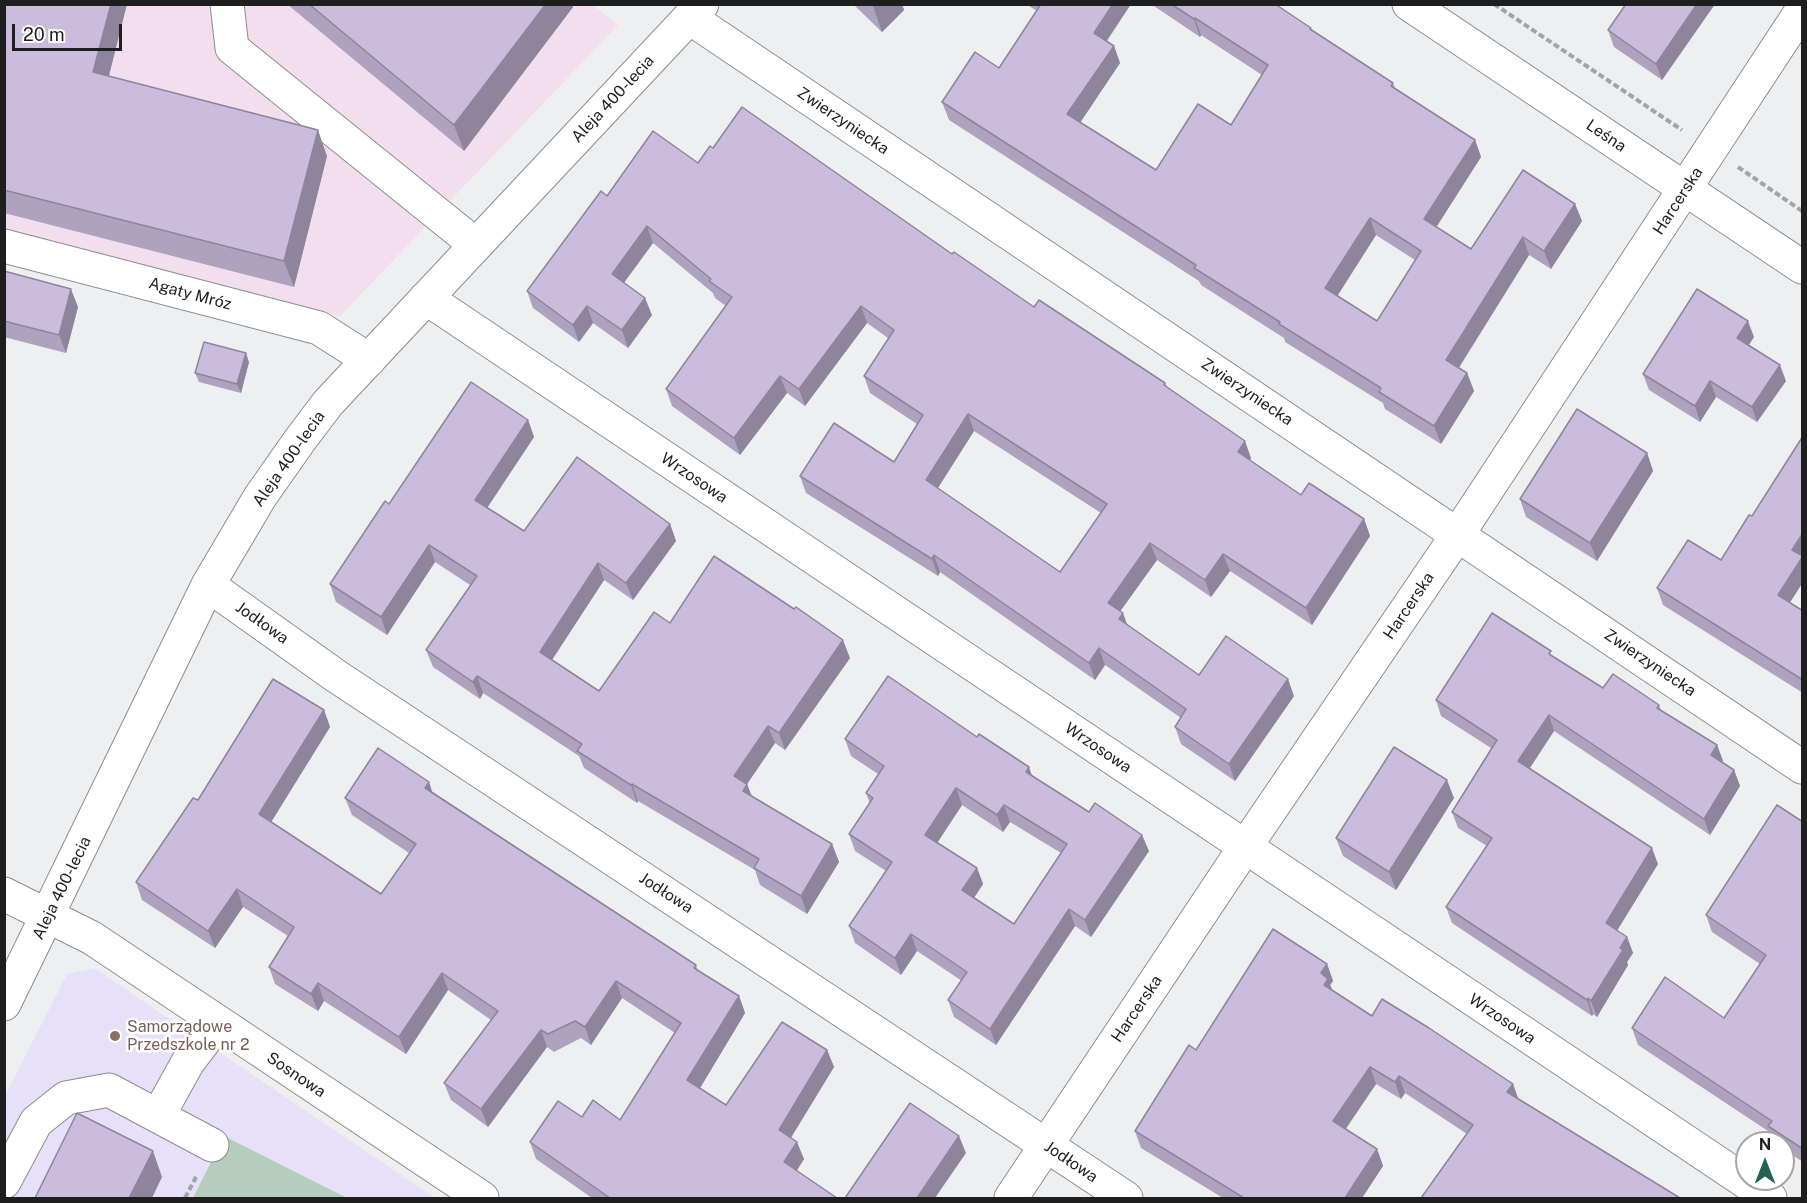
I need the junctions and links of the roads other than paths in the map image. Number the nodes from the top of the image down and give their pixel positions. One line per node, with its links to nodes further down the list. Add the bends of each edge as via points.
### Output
1 (227, 4): 6 (street, via 232,48)
2 (1409, 4): 5 (street, Leśna)
3 (1803, 10): 5 (street, Harcerska)
4 (696, 11): 6 (street, Aleja 400-lecia); 11 (street, Zwierzyniecka)
5 (1685, 189): 8 (street, Leśna); 11 (street, Harcerska)
6 (476, 244): 9 (street, Aleja 400-lecia)
7 (4, 246): 10 (street, Agaty Mróz, via 319,328)
8 (1803, 267)
9 (426, 298): 10 (street, Aleja 400-lecia); 14 (street, Wrzosowa)
10 (369, 360): 12 (street, Aleja 400-lecia, via 300,440 260,497)
11 (1458, 534): 13 (street, Zwierzyniecka); 14 (street, Harcerska)
12 (208, 585): 16 (street, Aleja 400-lecia); 21 (street, Jodłowa, via 346,683)
13 (1803, 767)
14 (1245, 847): 21 (street, Harcerska); 26 (street, Wrzosowa)
15 (4, 894): 16 (street, Sosnowa)
16 (48, 917): 17 (street, Aleja 400-lecia); 18 (street, Sosnowa, via 92,938)
17 (5, 1002)
18 (218, 1023): 19 (street, via 188,1062); 23 (street, Sosnowa)
19 (158, 1116): 20 (street); 22 (street, via 109,1090 66,1098 36,1122)
20 (212, 1145)
21 (1047, 1145): 24 (street, Harcerska); 25 (street, Jodłowa)
22 (4, 1182)
23 (482, 1198)
24 (1011, 1198)
25 (1126, 1198)
26 (1770, 1198)

